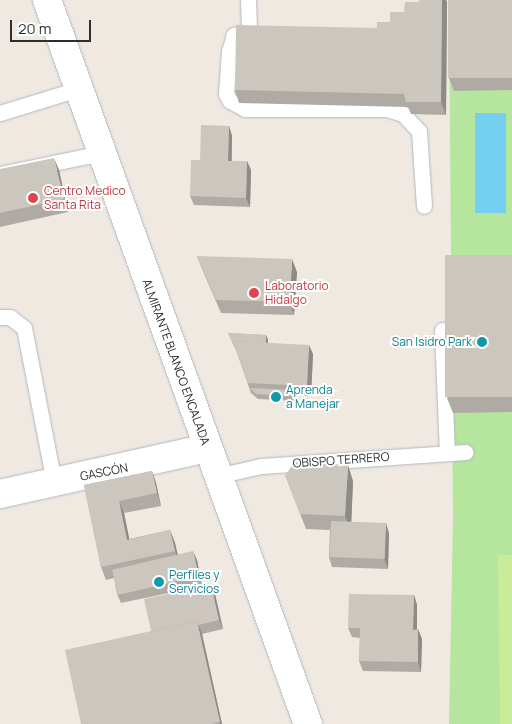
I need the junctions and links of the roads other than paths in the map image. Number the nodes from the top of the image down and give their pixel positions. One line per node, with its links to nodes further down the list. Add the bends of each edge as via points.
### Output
1 (47, 0): 5 (main road, ALMIRANTE BLANCO ENCALADA)
2 (248, 0): 3 (lane)
3 (249, 31): 4 (lane); 9 (lane, via 234,35 228,51 226,94 230,101 245,109 387,109 403,114 419,131)
4 (268, 31)
5 (78, 89): 6 (lane); 7 (main road, ALMIRANTE BLANCO ENCALADA)
6 (0, 113)
7 (101, 154): 8 (lane); 12 (main road, ALMIRANTE BLANCO ENCALADA)
8 (0, 174)
9 (424, 206)
10 (0, 318): 16 (lane, via 10,317 24,328)
11 (442, 330): 13 (lane)
12 (207, 448): 15 (main road, ALMIRANTE BLANCO ENCALADA); 16 (main road, GASCÓN)
13 (447, 452): 14 (lane, OBISPO TERRERO); 15 (lane, OBISPO TERRERO, via 261,466)
14 (466, 452)
15 (217, 476): 18 (main road, ALMIRANTE BLANCO ENCALADA)
16 (54, 482): 17 (main road, GASCÓN)
17 (0, 494)
18 (308, 724)

